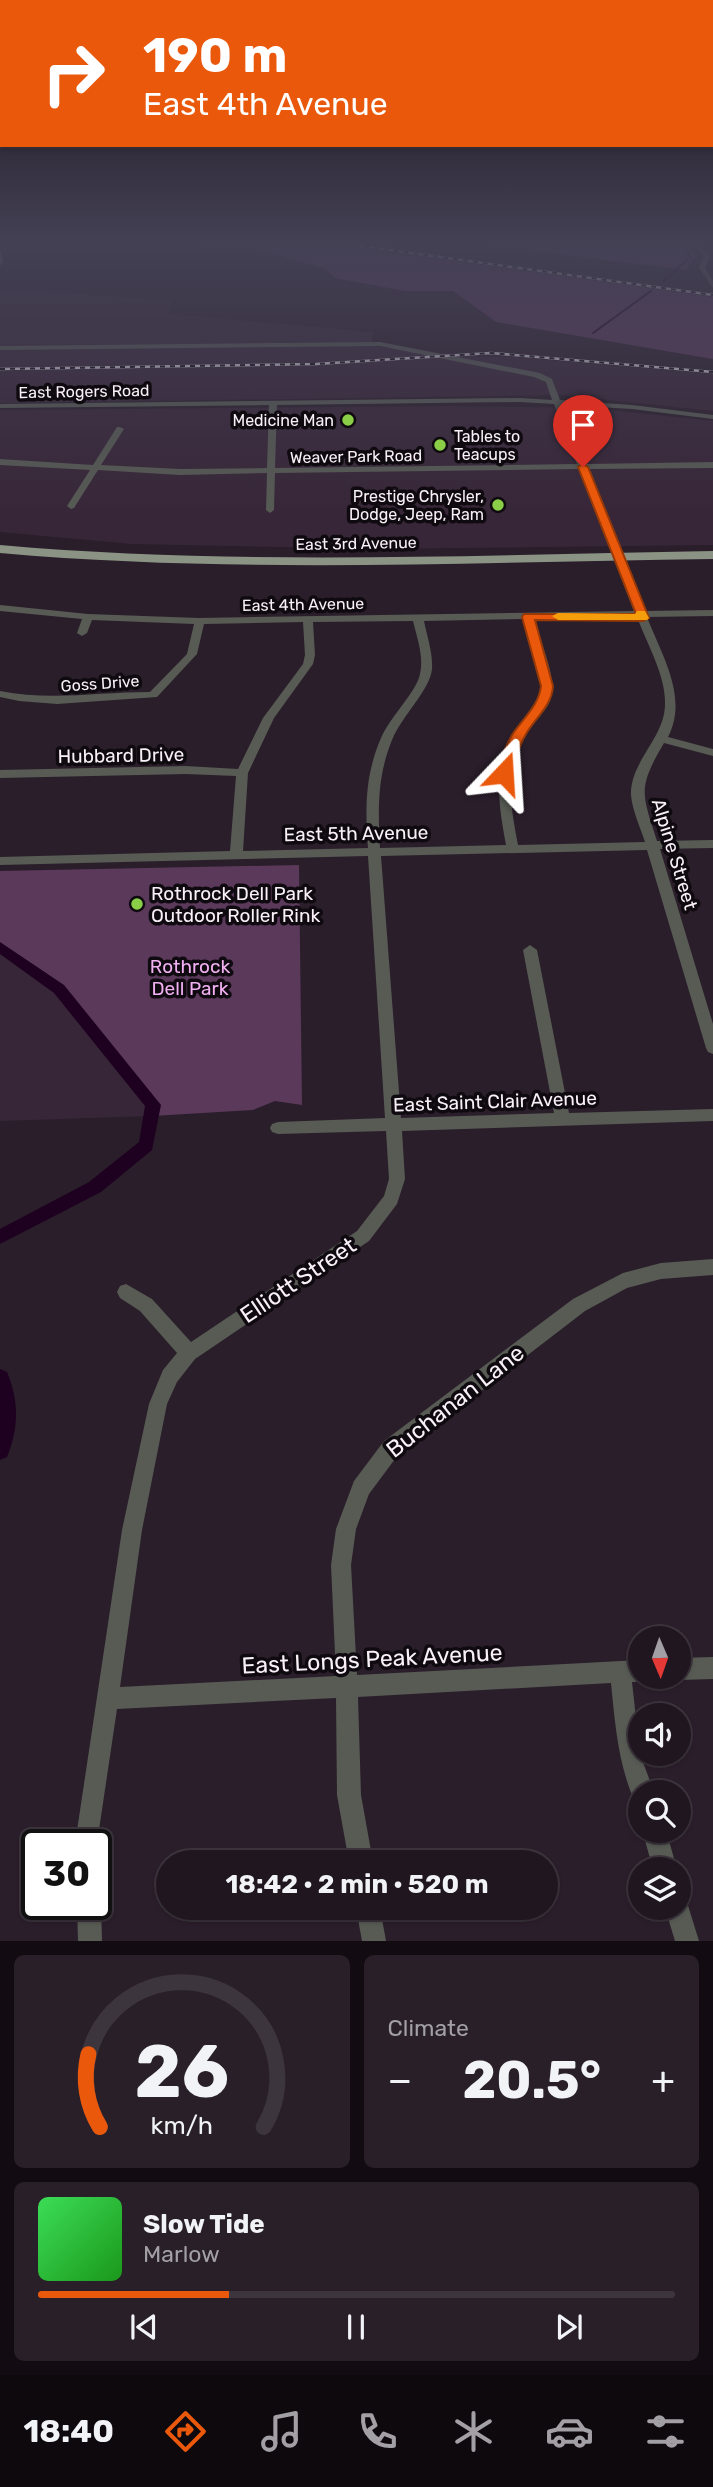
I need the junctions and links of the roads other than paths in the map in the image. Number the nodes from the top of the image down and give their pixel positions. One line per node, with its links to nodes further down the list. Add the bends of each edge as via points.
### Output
1 (0, 348): 2 (street, Alpine Street, via 388,344 537,375 551,384)
2 (558, 402): 3 (street, East Rogers Road); 5 (street, East Rogers Road); 9 (street, Alpine Street)
3 (273, 403): 4 (street, East Rogers Road); 11 (street)
4 (0, 406)
5 (713, 417)
6 (120, 429): 10 (street)
7 (0, 462): 10 (street, Weaver Park Road)
8 (713, 465): 9 (street, Weaver Park Road)
9 (583, 467): 11 (street, Weaver Park Road); 16 (street, Alpine Street)
10 (94, 468): 11 (street, Weaver Park Road); 12 (street)
11 (270, 471): 13 (street)
12 (71, 506)
13 (270, 510)
14 (0, 549): 16 (main road, East 3rd Avenue, via 230,562)
15 (713, 555): 16 (main road, East 3rd Avenue)
16 (617, 556): 19 (street, Alpine Street)
17 (0, 561): 19 (main road, East 3rd Avenue, via 228,573)
18 (713, 568): 19 (main road, East 3rd Avenue)
19 (623, 570): 22 (street, Alpine Street)
20 (0, 608): 23 (street, East 4th Avenue)
21 (713, 613): 22 (street, East 4th Avenue)
22 (642, 615): 24 (street, East 4th Avenue); 30 (street, Alpine Street, via 672,698 671,721)
23 (88, 617): 27 (street, East 4th Avenue); 28 (street)
24 (528, 617): 25 (street, East 4th Avenue); 36 (street, via 547,686 546,697 508,755 504,773 502,797)
25 (418, 618): 26 (street, East 4th Avenue); 37 (street, Elliott Street, via 426,671 383,744 374,775)
26 (308, 620): 27 (street, East 4th Avenue); 32 (street, via 308,664 269,718)
27 (199, 621): 29 (street, Goss Drive, via 192,653 153,695 62,701)
28 (82, 633)
29 (0, 694)
30 (662, 739): 31 (street); 35 (street, Alpine Street, via 638,785 638,804)
31 (713, 753)
32 (242, 773): 33 (street, Hubbard Drive); 38 (street)
33 (0, 774)
34 (713, 844): 35 (street, East 5th Avenue)
35 (651, 846): 36 (street, East 5th Avenue); 41 (street, Alpine Street)
36 (513, 849): 37 (street, East 5th Avenue)
37 (375, 852): 38 (street, East 5th Avenue); 44 (street, Elliott Street)
38 (236, 855): 39 (street, East 5th Avenue)
39 (0, 861)
40 (530, 950): 43 (street)
41 (713, 1048)
42 (713, 1115): 43 (street, East Saint Clair Avenue)
43 (563, 1120): 44 (street, East Saint Clair Avenue)
44 (393, 1125): 45 (street, East Saint Clair Avenue); 48 (street, Elliott Street, via 397,1179 391,1199 373,1226)
45 (278, 1128)
46 (713, 1267): 52 (street, Buchanan Lane, via 661,1271 623,1281 579,1305 380,1460 361,1488 346,1529 341,1565)
47 (126, 1292): 48 (street, via 146,1305)
48 (189, 1353): 54 (street, Elliott Street, via 170,1377 158,1404 132,1530)
49 (713, 1668): 50 (street)
50 (691, 1669)
51 (628, 1672): 52 (street, East Longs Peak Avenue)
52 (348, 1686): 54 (street, East Longs Peak Avenue); 57 (street, Buchanan Lane, via 349,1795)
53 (630, 1689): 55 (street, via 630,1751)
54 (107, 1699): 56 (street, Elliott Street)
55 (638, 1780)
56 (89, 1829)
57 (358, 1850)
58 (89, 1920): 61 (street)
59 (370, 1920): 62 (street)
60 (681, 1920): 63 (street)
61 (90, 1941)
62 (374, 1941)
63 (687, 1941)

